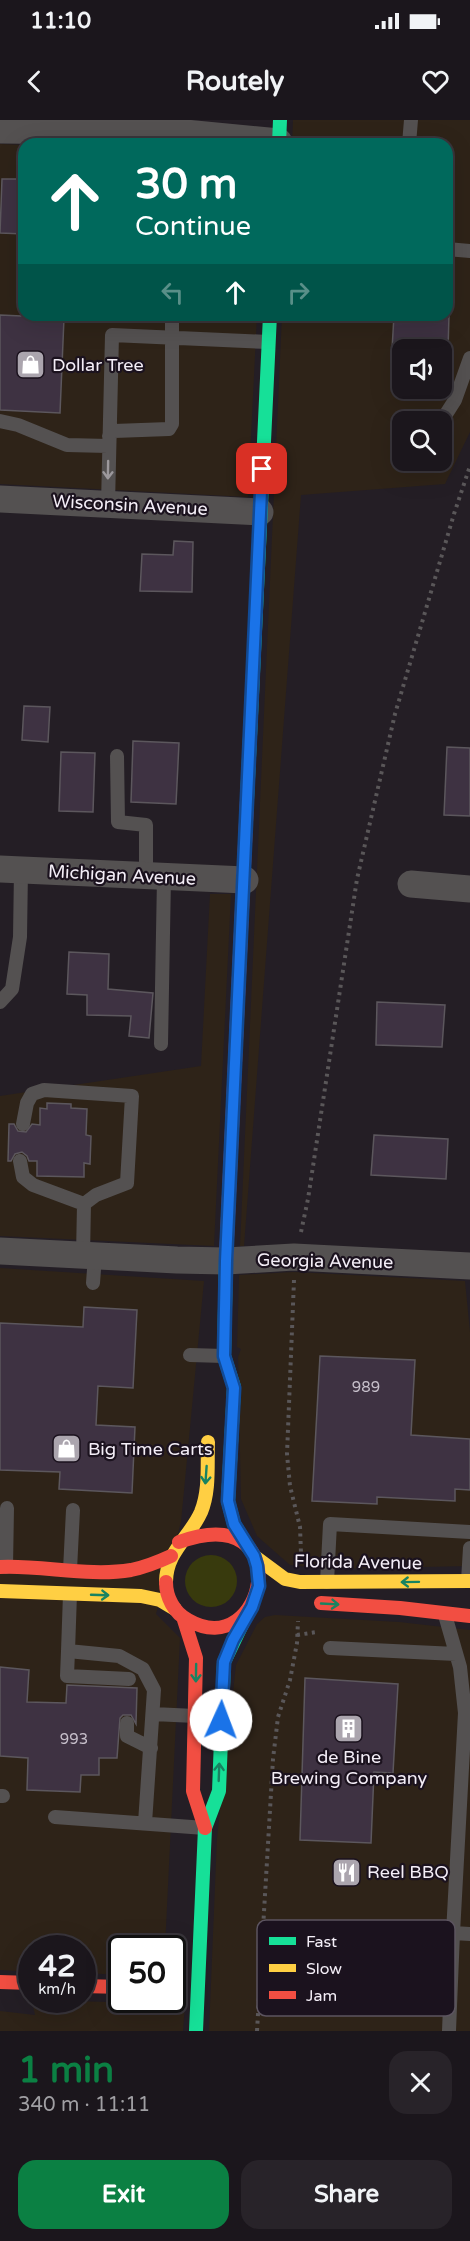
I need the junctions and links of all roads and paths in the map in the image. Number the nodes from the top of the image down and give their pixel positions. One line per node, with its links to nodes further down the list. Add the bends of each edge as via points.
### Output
1 (411, 120): 6 (lane)
2 (46, 126): 3 (street); 4 (street)
3 (0, 130)
4 (171, 132): 5 (street)
5 (285, 138)
6 (410, 138)
7 (453, 250): 8 (lane)
8 (470, 251)
9 (172, 321): 11 (lane)
10 (270, 321): 12 (main road)
11 (171, 338): 12 (lane); 16 (lane, via 169,429 114,431); 16 (lane, via 112,335)
12 (268, 342): 19 (main road)
13 (470, 358): 14 (lane)
14 (448, 411)
15 (0, 421): 16 (lane, via 67,445)
16 (109, 441): 18 (lane, one-way to 18)
17 (0, 498): 18 (street, Wisconsin Avenue)
18 (108, 504): 19 (street, Wisconsin Avenue)
19 (260, 512): 23 (main road)
20 (117, 756): 22 (lane, via 118,822 146,825)
21 (11, 870): 22 (street, Michigan Avenue); 26 (lane, via 20,938 12,989)
22 (155, 877): 23 (street, Michigan Avenue); 27 (lane)
23 (245, 880): 33 (main road)
24 (411, 884): 25 (street)
25 (470, 889)
26 (0, 1002)
27 (161, 1044)
28 (23, 1124): 30 (lane, via 32,1094 44,1090 132,1096 127,1183)
29 (20, 1161): 30 (lane, via 23,1177 33,1185)
30 (84, 1204): 32 (lane)
31 (0, 1251): 32 (street, Georgia Avenue)
32 (89, 1256): 33 (street, Georgia Avenue); 35 (lane)
33 (226, 1261): 34 (street, Georgia Avenue, via 294,1257); 37 (main road)
34 (470, 1266)
35 (93, 1284)
36 (190, 1355): 37 (lane)
37 (224, 1356): 38 (main road); 45 (main road, via 234,1388 228,1501 234,1524)
38 (216, 1377)
39 (209, 1423): 43 (main road, one-way to 43, via 204,1502 196,1522)
40 (8, 1508): 47 (lane)
41 (73, 1510): 48 (lane)
42 (470, 1532): 50 (lane, via 330,1524)
43 (179, 1542): 45 (main road, via 216,1532 233,1536); 46 (main road)
44 (470, 1548): 49 (lane)
45 (251, 1552): 50 (main road, Florida Avenue, via 285,1579); 55 (main road, via 259,1586)
46 (171, 1556): 48 (main road, via 143,1569); 56 (main road, via 166,1587 170,1602)
47 (3, 1567): 48 (main road)
48 (70, 1570)
49 (469, 1581): 50 (main road, Florida Avenue, one-way to 50)
50 (326, 1583)
51 (0, 1591): 52 (main road)
52 (70, 1594): 56 (main road, one-way to 56, via 141,1596 160,1600); 60 (lane)
53 (268, 1602): 55 (main road)
54 (311, 1603): 57 (main road, one-way to 57)
55 (249, 1610): 56 (main road, via 229,1625 211,1629 192,1623); 69 (main road, one-way to 55, via 219,1791 224,1662)
56 (179, 1613): 64 (main road, one-way to 64, via 196,1658)
57 (445, 1613): 58 (main road); 61 (lane)
58 (470, 1616)
59 (330, 1648): 61 (lane)
60 (68, 1651): 62 (lane, via 119,1656); 62 (lane, via 67,1676 129,1683)
61 (456, 1654): 70 (lane, via 465,1713)
62 (130, 1661): 63 (lane, via 143,1669 154,1690)
63 (153, 1714): 64 (lane); 66 (lane)
64 (195, 1716): 69 (main road, via 193,1791)
65 (127, 1723): 66 (lane, via 127,1737)
66 (151, 1748): 68 (lane)
67 (55, 1817): 68 (lane)
68 (145, 1823): 69 (lane)
69 (204, 1828): 76 (main road)
70 (454, 1920)
71 (455, 1933): 72 (lane)
72 (470, 1934)
73 (0, 1982): 74 (main road)
74 (18, 1983)
75 (186, 1989): 76 (main road)
76 (198, 1990): 78 (main road)
77 (450, 2016): 79 (lane)
78 (196, 2031)
79 (449, 2031)

